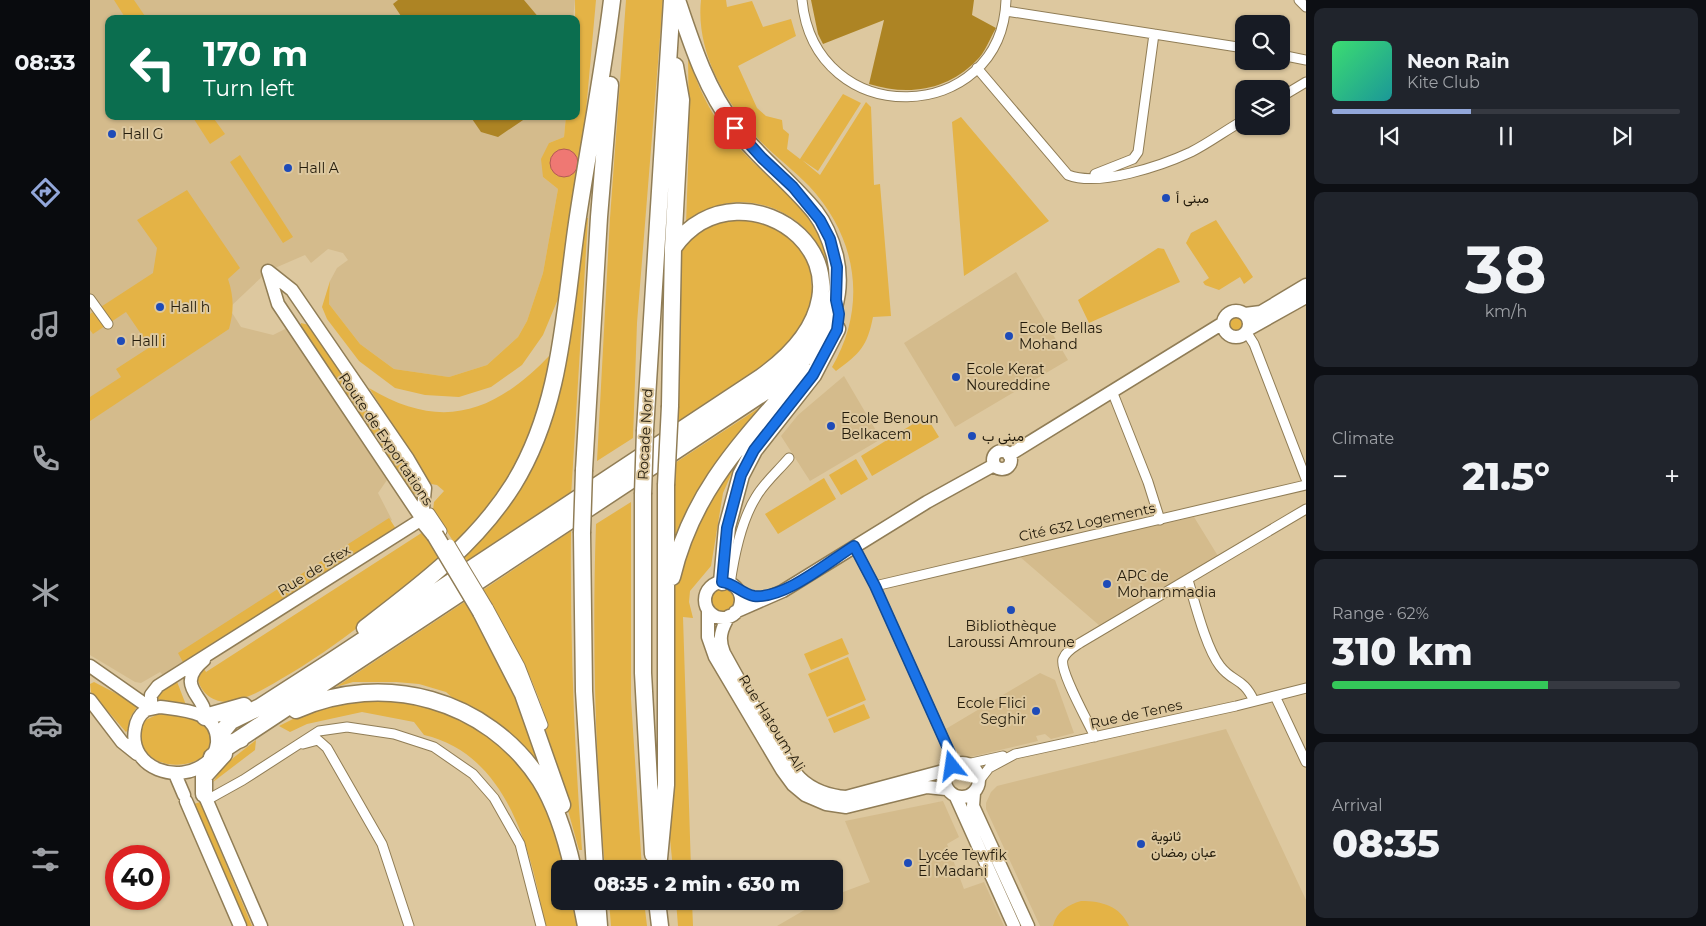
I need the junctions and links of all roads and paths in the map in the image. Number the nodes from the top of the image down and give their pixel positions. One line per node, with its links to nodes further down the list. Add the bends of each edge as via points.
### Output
1 (613, 0): 48 (highway, via 560,354 549,403 531,452 498,507 446,564); 77 (highway, bridge, via 582,533 584,691)
2 (672, 0): 11 (highway, Rocade Nord)
3 (677, 0): 23 (highway, via 693,48 724,112 747,142 793,187 820,220 830,239 837,267)
4 (802, 0): 14 (street, via 812,40 825,60 864,90 912,98 936,93)
5 (1006, 0): 8 (street)
6 (1299, 0): 7 (street)
7 (1306, 8)
8 (1006, 11): 9 (street); 14 (street, via 1000,32)
9 (1154, 34): 10 (street); 18 (street, via 1138,152 1125,163)
10 (1235, 47)
11 (671, 49): 19 (highway, via 682,100); 78 (highway, Rocade Nord, bridge, via 654,263 643,494 643,682)
12 (1290, 57): 13 (street)
13 (1306, 60)
14 (977, 68): 18 (street, via 1068,175)
15 (1306, 82): 16 (street)
16 (1290, 92)
17 (1235, 125): 18 (street, via 1171,160 1132,172)
18 (1081, 180)
19 (673, 248): 42 (highway, bridge); 53 (highway, via 680,238 700,223 727,213 756,213 783,223 803,239 820,270 822,293 815,321 792,352 760,378)
20 (1306, 285): 25 (street, via 1261,312)
21 (1306, 297): 29 (street)
22 (90, 299): 27 (street)
23 (835, 308): 39 (highway, via 839,322 822,360 754,450 741,475 727,528); 42 (highway, via 816,354 730,455 703,495 684,534); 62 (highway, via 810,352 772,387)
24 (308, 311): 26 (street); 26 (street, Route de Exportations, via 292,290 274,280 278,304); 35 (street, Route de Exportations, via 425,488)
25 (1245, 314): 28 (street, via 1229,313); 29 (street, via 1250,321)
26 (290, 323): 35 (street, Route de Exportations)
27 (108, 324)
28 (1223, 324): 29 (street, via 1231,337 1240,338); 30 (street)
29 (1248, 331): 32 (street)
30 (1112, 391): 36 (street); 37 (street, via 1009,455 1007,468 994,466 975,474)
31 (789, 458): 39 (street, via 752,504)
32 (1306, 479)
33 (1306, 485): 36 (street, Cité 632 Logements)
34 (1306, 509): 38 (street)
35 (426, 516): 43 (highway, bridge); 46 (street, Rue de Sfex)
36 (1160, 520): 40 (street, Cité 632 Logements)
37 (854, 546): 40 (street); 41 (street)
38 (1188, 580): 56 (street, via 1216,661 1245,686); 63 (street, via 1080,643 1063,659 1064,672)
39 (730, 585): 41 (street, via 753,596); 44 (street, via 711,587 705,598); 45 (street, via 740,598)
40 (875, 586): 69 (street)
41 (783, 591): 45 (street)
42 (665, 603): 79 (highway, via 666,785)
43 (485, 610): 61 (street, via 520,666); 76 (highway, via 537,729 569,830)
44 (708, 610): 45 (street, via 717,616); 73 (street, Rue Hatoum Ali, via 708,637 715,657 782,770 799,791 826,804 841,807 927,787)
45 (732, 614): 69 (street, Rue Hatoum Ali, via 721,633 724,653 787,760 811,787 829,795 846,796)
46 (221, 646): 51 (street, Rue de Sfex); 60 (street, Rue de Sfex, via 198,665 191,680 192,690 204,708)
47 (90, 666): 52 (street)
48 (300, 676): 53 (highway); 59 (highway)
49 (90, 679): 52 (street)
50 (1306, 688): 54 (street, Rue de Tenes)
51 (153, 690): 52 (street, via 140,695); 58 (street)
52 (126, 692): 58 (street)
53 (284, 692): 57 (highway)
54 (1275, 696): 56 (street, Rue de Tenes); 68 (street)
55 (90, 700): 66 (street, via 117,736)
56 (1254, 701): 63 (street, Rue de Tenes)
57 (268, 702): 59 (highway); 62 (highway, via 230,721 222,732 227,743)
58 (150, 708): 60 (street, via 191,711); 66 (street, via 136,723 133,738)
59 (238, 708): 60 (highway)
60 (204, 717): 67 (street, via 211,722 217,740)
61 (543, 726)
62 (250, 734): 67 (highway); 74 (highway, via 209,769 203,783); 75 (highway, via 311,703 353,693 395,692 449,705 482,722 522,756 540,780 555,810)
63 (1095, 738): 65 (street, Rue de Tenes)
64 (294, 747): 74 (street, via 243,780); 85 (street, via 318,740 327,748 382,844); 86 (street, via 319,731 347,727 394,734 434,747 473,774 494,798 520,844)
65 (1015, 754): 69 (street); 72 (street, Rue de Tenes, via 989,768)
66 (139, 756): 71 (street, via 148,764)
67 (212, 757): 70 (street)
68 (1306, 762)
69 (957, 766): 72 (street, via 975,769); 73 (street, via 945,776)
70 (194, 770): 71 (street); 74 (street)
71 (175, 774): 83 (street)
72 (977, 787): 73 (street, via 969,796); 91 (street, via 973,806)
73 (951, 793): 90 (street)
74 (204, 794): 84 (street)
75 (572, 860)
76 (574, 860)
77 (593, 860)
78 (655, 860)
79 (657, 860)
80 (583, 910): 87 (highway)
81 (598, 910): 88 (highway)
82 (659, 910): 89 (highway)
83 (240, 926)
84 (261, 926)
85 (408, 926)
86 (541, 926)
87 (586, 926)
88 (599, 926)
89 (660, 926)
90 (1014, 926)
91 (1028, 926)

